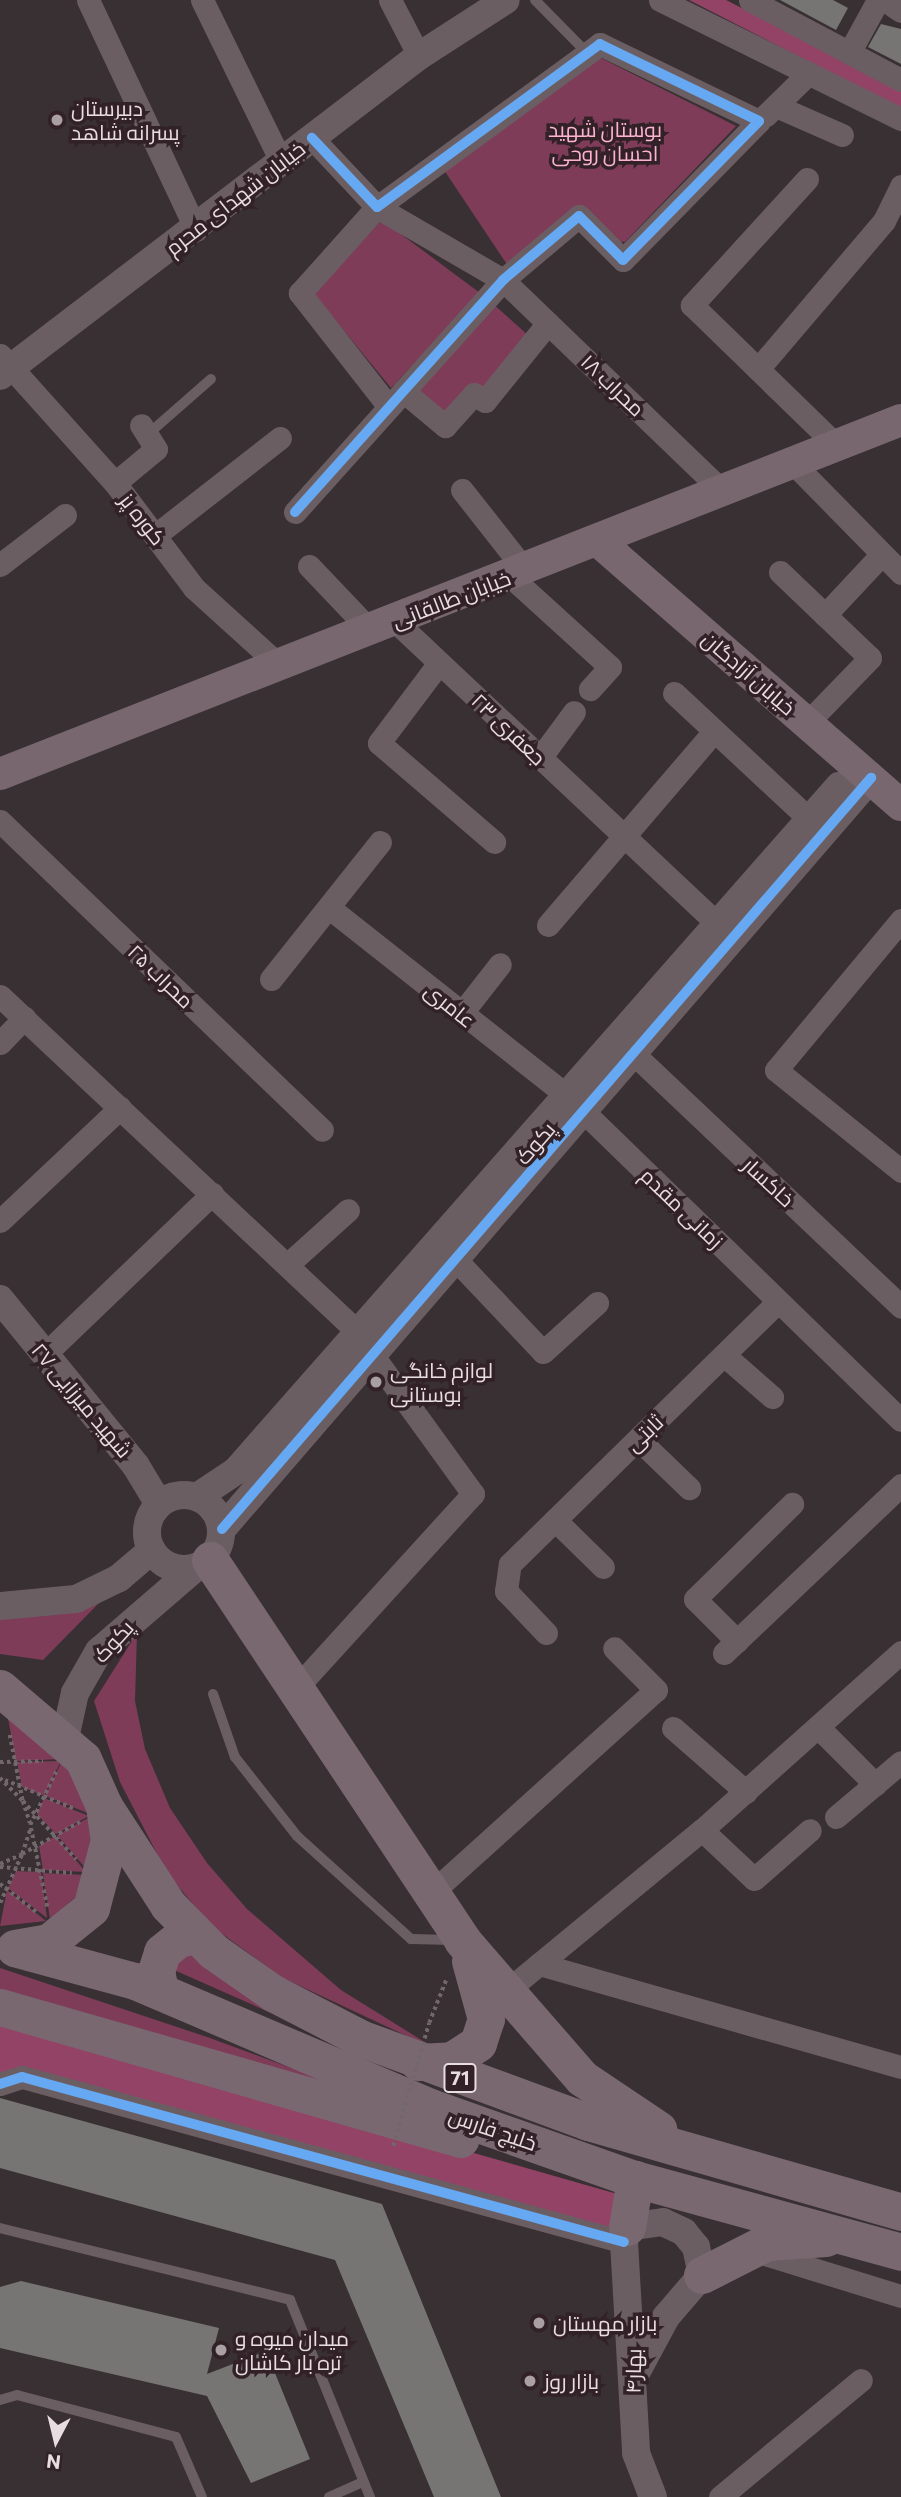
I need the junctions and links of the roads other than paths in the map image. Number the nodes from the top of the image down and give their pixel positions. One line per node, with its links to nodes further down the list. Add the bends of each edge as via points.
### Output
1 (89, 0): 25 (street)
2 (202, 0): 21 (street)
3 (390, 0): 13 (street)
4 (506, 0): 13 (street, خیابان شهدای محرم)
5 (535, 0): 11 (lane)
6 (660, 0): 14 (street)
7 (750, 0): 12 (street)
8 (878, 0): 12 (street)
9 (885, 0): 10 (street)
10 (901, 10)
11 (587, 53): 18 (street, via 600,44); 24 (street)
12 (849, 53): 15 (street)
13 (419, 56): 20 (street, خیابان شهدای محرم)
14 (808, 73): 16 (street); 17 (street)
15 (901, 80)
16 (776, 106): 18 (street); 19 (street)
17 (901, 119)
18 (759, 121): 26 (street, via 623,260 579,215)
19 (842, 135)
20 (312, 138): 21 (street, خیابان شهدای محرم); 24 (street, محراب ۱۸)
21 (281, 161): 25 (street, خیابان شهدای محرم)
22 (807, 180): 29 (street, via 692,305)
23 (901, 187): 29 (street, via 884,221)
24 (377, 207): 26 (street, محراب ۱۸); 31 (street, via 300,293)
25 (196, 230): 28 (street, خیابان شهدای محرم)
26 (503, 279): 27 (street, محراب ۱۸); 31 (street)
27 (548, 323): 31 (street, via 485,401 474,394 444,426); 39 (street, محراب ۱۸)
28 (3, 366): 37 (street, کوره پز)
29 (758, 369): 35 (street)
30 (211, 379): 33 (lane)
31 (396, 399): 40 (street)
32 (901, 421): 35 (main road, خیابان طالقانی)
33 (144, 430): 37 (street, via 156,449)
34 (279, 438): 42 (street)
35 (837, 446): 36 (main road, خیابان طالقانی)
36 (793, 463): 39 (main road, خیابان طالقانی); 44 (street)
37 (115, 482): 42 (street, کوره پز)
38 (461, 490): 48 (street)
39 (722, 491): 43 (main road, خیابان طالقانی)
40 (295, 512)
41 (65, 515): 45 (street)
42 (157, 534): 53 (street, کوره پز, via 194,588)
43 (597, 540): 48 (main road, خیابان طالقانی); 57 (main road, خیابان آزادگان)
44 (882, 554): 49 (street); 50 (street)
45 (0, 565)
46 (309, 566): 51 (street, جعفری ۲۳)
47 (780, 572): 50 (street)
48 (517, 573): 51 (main road, خیابان طالقانی); 54 (street, via 610,667)
49 (901, 573)
50 (825, 615): 57 (street, via 870,658)
51 (382, 625): 52 (street, جعفری ۲۳); 53 (main road, خیابان طالقانی)
52 (439, 663): 59 (street, جعفری ۲۳); 67 (street, via 379,743)
53 (279, 665): 61 (main road, خیابان طالقانی)
54 (590, 689)
55 (674, 693): 58 (street)
56 (573, 712): 59 (street)
57 (807, 723): 60 (main road, خیابان آزادگان)
58 (714, 731): 63 (street); 65 (street)
59 (540, 758): 65 (street, جعفری ۲۳)
60 (864, 772): 62 (main road, خیابان آزادگان); 63 (street, پکوک); 78 (street, پکوک)
61 (0, 774)
62 (901, 805)
63 (810, 820): 71 (street, پکوک)
64 (0, 821): 81 (street, محراب ۲۵)
65 (624, 838): 70 (street); 71 (street, جعفری ۲۳)
66 (380, 842): 68 (street)
67 (494, 842)
68 (332, 910): 73 (street); 75 (street, عامری)
69 (901, 920): 83 (street, via 776,1070)
70 (548, 925)
71 (719, 925): 79 (street, پکوک)
72 (500, 964): 75 (street)
73 (271, 979)
74 (0, 996): 76 (street)
75 (461, 1014): 79 (street, عامری)
76 (24, 1018): 77 (street); 80 (street)
77 (0, 1043)
78 (636, 1056): 79 (street, پکوک); 92 (street, خاکسار)
79 (578, 1106): 82 (street, پکوک); 90 (street, زمانی مقدم)
80 (120, 1108): 84 (street); 86 (street)
81 (322, 1130)
82 (528, 1162): 87 (street, پکوک); 93 (street, پکوک)
83 (901, 1171)
84 (212, 1194): 88 (street); 95 (street)
85 (348, 1210): 88 (street)
86 (0, 1222)
87 (457, 1261): 91 (street, via 543,1352); 93 (street, پکوک)
88 (287, 1265): 93 (street)
89 (0, 1299): 95 (street, شهید میرزایی ۲۷)
90 (778, 1302): 94 (street, ثابتی); 97 (street, زمانی مقدم)
91 (597, 1303)
92 (901, 1307)
93 (367, 1345): 101 (street, پکوک, via 236,1471); 106 (street, پکوک); 112 (street, via 473,1494)
94 (724, 1354): 96 (street); 98 (street, ثابتی)
95 (44, 1355): 102 (street, شهید میرزایی ۲۷, via 136,1466)
96 (772, 1397)
97 (901, 1420)
98 (638, 1439): 100 (street); 104 (street, ثابتی)
99 (901, 1485): 103 (street, via 730,1647 695,1599)
100 (689, 1488)
101 (197, 1497): 102 (street, via 174,1496); 106 (street, via 217,1513)
102 (159, 1504): 105 (street, via 147,1534)
103 (792, 1504)
104 (555, 1521): 107 (street); 109 (street, ثابتی, via 510,1564 506,1591)
105 (152, 1550): 106 (street, via 163,1562); 108 (street, via 119,1578 76,1599)
106 (209, 1552): 112 (highway); 117 (street, پکوک, via 99,1651 75,1693)
107 (603, 1567)
108 (0, 1606)
109 (546, 1633)
110 (614, 1648): 125 (street, via 656,1690)
111 (901, 1651): 115 (street)
112 (298, 1686): 125 (highway)
113 (0, 1688): 117 (highway, 71)
114 (213, 1694): 127 (lane, via 235,1757 331,1869 411,1939)
115 (818, 1727): 119 (street); 120 (street)
116 (673, 1728): 120 (street)
117 (59, 1753): 121 (highway, 71)
118 (901, 1762): 119 (street)
119 (875, 1784): 122 (street)
120 (746, 1792): 123 (street)
121 (91, 1811): 126 (highway, خلیج فارس / 71); 128 (highway, 71, via 106,1869 91,1908 49,1942)
122 (836, 1817)
123 (702, 1830): 124 (street, via 754,1879); 129 (street)
124 (810, 1830)
125 (430, 1894): 127 (highway)
126 (197, 1935): 130 (highway, via 178,1939 162,1952 156,1971); 133 (highway, خلیج فارس / 71, via 273,1993)
127 (462, 1940): 131 (highway); 133 (highway, via 482,1993 483,2033 459,2058)
128 (9, 1948): 130 (highway, خلیج فارس / 71)
129 (539, 1964): 131 (street); 134 (street)
130 (160, 1990): 137 (highway, خلیج فارس / 71, via 430,2107)
131 (504, 1993): 136 (highway, via 549,2046 611,2101 640,2120)
132 (0, 2007): 137 (highway, via 339,2108)
133 (416, 2062): 136 (highway, خلیج فارس / 71, via 587,2122)
134 (901, 2067)
135 (0, 2084): 140 (street, via 22,2077)
136 (762, 2172): 138 (highway, خلیج فارس / 71)
137 (635, 2179): 140 (highway); 141 (highway, خلیج فارس / 71)
138 (901, 2212)
139 (0, 2228): 148 (lane, via 290,2300)
140 (626, 2234): 143 (street, via 663,2222 684,2232 696,2247); 145 (street, بهار۴)
141 (886, 2248): 142 (highway, via 804,2238)
142 (749, 2249): 143 (highway); 144 (street)
143 (702, 2275): 145 (street, via 666,2318)
144 (901, 2296)
145 (636, 2373): 152 (street, بهار۴, via 635,2453)
146 (860, 2380): 153 (street)
147 (0, 2399): 149 (lane, via 17,2395 176,2437)
148 (363, 2482): 150 (lane); 151 (lane)
149 (202, 2497)
150 (329, 2497)
151 (370, 2497)
152 (653, 2497)
153 (720, 2497)

